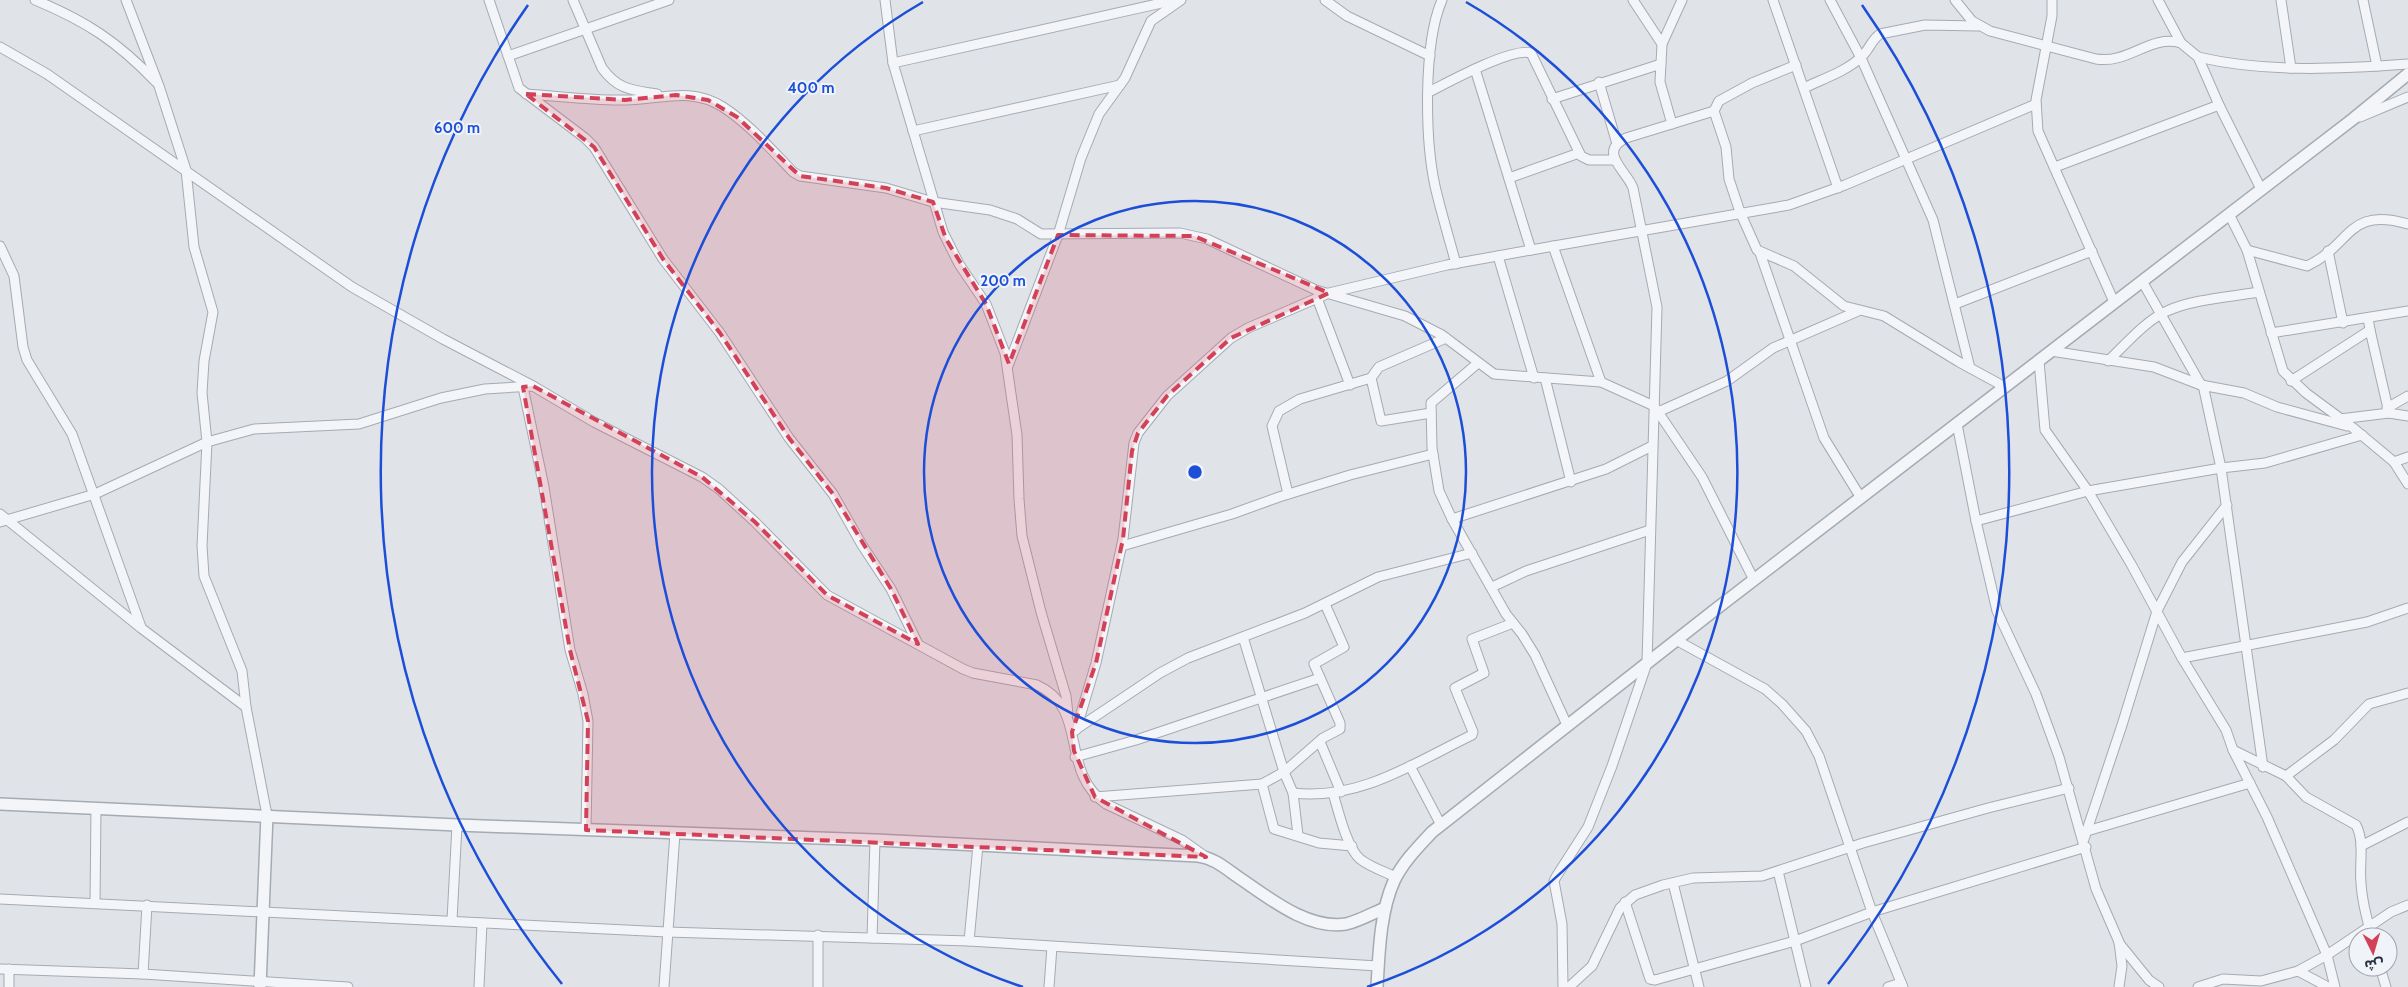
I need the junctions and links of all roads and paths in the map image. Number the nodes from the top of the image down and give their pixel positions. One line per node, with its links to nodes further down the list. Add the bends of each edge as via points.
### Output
1 (35, 0): 40 (street, via 86,23 128,53)
2 (126, 0): 40 (street)
3 (489, 0): 26 (street)
4 (573, 0): 21 (street)
5 (669, 0): 21 (street)
6 (885, 0): 30 (street)
7 (1175, 0): 30 (street)
8 (1181, 0): 39 (street, via 1151,21)
9 (1325, 0): 27 (street, via 1347,16)
10 (1442, 0): 27 (street, via 1434,22)
11 (1633, 0): 23 (street)
12 (1682, 0): 23 (street)
13 (1773, 0): 33 (street)
14 (1830, 0): 29 (street)
15 (1955, 0): 20 (street)
16 (2052, 0): 24 (street)
17 (2158, 0): 22 (street)
18 (2281, 0): 35 (street)
19 (2363, 0): 34 (street)
20 (1980, 27): 24 (street, via 2003,36); 29 (street, via 1942,24 1890,31 1874,38)
21 (585, 28): 26 (street); 44 (street, via 602,68 617,85)
22 (2181, 43): 24 (street, via 2169,39 2159,41 2109,61); 28 (street)
23 (1662, 44): 31 (street)
24 (2046, 45): 47 (street)
25 (0, 47): 58 (street, via 47,74)
26 (508, 56): 43 (street, via 516,80)
27 (1430, 56): 42 (street)
28 (2198, 57): 35 (street, via 2240,66); 48 (street)
29 (1861, 58): 41 (street); 55 (street)
30 (893, 63): 52 (street)
31 (1661, 64): 38 (street); 51 (street, via 1660,82)
32 (2408, 64): 34 (street)
33 (1796, 65): 41 (street); 49 (street, via 1719,101)
34 (2377, 66): 35 (street)
35 (2291, 68)
36 (1475, 69): 42 (street); 46 (street, via 1520,53 1531,53); 59 (street)
37 (2408, 74): 50 (street)
38 (1599, 82): 46 (street); 53 (street)
39 (1120, 85): 52 (street); 67 (street, via 1092,129)
40 (159, 86): 58 (street)
41 (1804, 88): 60 (street)
42 (1429, 92): 76 (street, via 1434,178)
43 (526, 94): 44 (street, via 625,100); 146 (street, via 594,148 663,259 720,333 789,438 833,494 891,589)
44 (664, 95): 62 (street, via 698,97 722,106 800,176 886,188)
45 (2408, 96): 50 (street)
46 (1552, 99): 54 (street)
47 (2036, 104): 55 (street); 57 (street, via 2039,136)
48 (2219, 106): 57 (street); 61 (street)
49 (1714, 111): 51 (street); 63 (street, via 1726,147 1730,179)
50 (2353, 119): 61 (street)
51 (1672, 124): 53 (street, via 1626,138)
52 (912, 131): 62 (street)
53 (1617, 144): 56 (street)
54 (1579, 153): 56 (street, via 1589,160); 59 (street)
55 (1905, 159): 60 (street); 82 (street, via 1937,232)
56 (1614, 160): 66 (street, via 1631,183)
57 (2055, 167): 72 (street)
58 (186, 170): 105 (street, via 352,287); 117 (street, via 194,247 213,312 202,393)
59 (1509, 178): 70 (street)
60 (1838, 188): 63 (street, via 1789,205)
61 (2261, 189): 64 (street)
62 (933, 202): 67 (street, via 1006,214 1041,234); 97 (street, via 946,239 988,309)
63 (1740, 212): 66 (street); 74 (street)
64 (2229, 214): 71 (street); 77 (street)
65 (2408, 224): 73 (street, via 2391,219 2369,219)
66 (1642, 231): 69 (street); 109 (street, via 1657,307)
67 (1058, 235): 79 (street, via 1180,233 1222,245 1316,290); 97 (street)
68 (0, 246): 126 (street, via 14,276 27,360 72,434)
69 (1553, 246): 70 (street); 102 (street)
70 (1531, 250): 75 (street)
71 (2247, 250): 73 (street, via 2307,266); 78 (street)
72 (2092, 251): 81 (street); 82 (street)
73 (2328, 251): 87 (street)
74 (1760, 253): 83 (street, via 1794,266 1838,302); 91 (street)
75 (1498, 256): 76 (street); 99 (street)
76 (1456, 264): 79 (street)
77 (2142, 281): 81 (street); 85 (street)
78 (2259, 292): 85 (street, via 2183,306); 89 (street)
79 (1329, 293): 80 (street); 90 (street, via 1395,311)
80 (1317, 298): 103 (street); 135 (street, via 1240,332 1167,396 1134,443)
81 (2114, 302): 92 (street)
82 (1955, 304): 96 (street)
83 (1858, 311): 91 (street); 96 (street, via 1884,316)
84 (2408, 311): 86 (street)
85 (2160, 315): 94 (street); 104 (street)
86 (2368, 318): 87 (street); 88 (street)
87 (2343, 323): 89 (street)
88 (2370, 330): 101 (street); 110 (street)
89 (2271, 333): 101 (street, via 2283,371)
90 (1446, 338): 95 (street); 98 (street, via 1379,366)
91 (1790, 340): 109 (street, via 1765,352 1727,381); 128 (street, via 1824,438)
92 (2051, 352): 93 (street); 94 (street)
93 (2039, 361): 107 (street); 125 (street, via 2045,430)
94 (2108, 361): 104 (street, via 2154,367)
95 (1478, 363): 99 (street, via 1494,374); 111 (street, via 1432,401)
96 (1970, 368): 107 (street)
97 (1008, 369): 154 (street, via 1022,536 1066,696)
98 (1371, 378): 103 (street); 111 (street, via 1381,422)
99 (1534, 378): 100 (street)
100 (1545, 378): 102 (street); 123 (street)
101 (2291, 381): 113 (street)
102 (1601, 382): 109 (street)
103 (1350, 385): 127 (street, via 1294,402 1274,419 1272,426)
104 (2202, 385): 115 (street, via 2244,393 2277,407); 122 (street)
105 (533, 386): 106 (street); 146 (street, via 712,484 755,522 827,595)
106 (523, 387): 117 (street, via 485,389 441,398 358,424 265,427); 176 (street, via 544,487 570,650 584,694 588,721)
107 (2005, 387): 114 (street)
108 (2408, 396): 110 (street)
109 (1656, 409): 118 (street); 137 (street, via 1702,477)
110 (2388, 410): 112 (street); 113 (street)
111 (1431, 413): 119 (street)
112 (2408, 416)
113 (2340, 418): 115 (street)
114 (1958, 424): 128 (street); 133 (street)
115 (2352, 427): 116 (street)
116 (2362, 435): 121 (street); 122 (street, via 2265,463)
117 (208, 442): 126 (street); 153 (street, via 202,546 204,576 242,671)
118 (1652, 446): 123 (street); 134 (street)
119 (1433, 454): 127 (street); 131 (street, via 1439,491)
120 (2408, 457): 121 (street)
121 (2394, 462): 124 (street)
122 (2221, 468): 125 (street); 129 (street)
123 (1571, 482): 131 (street)
124 (2408, 484)
125 (2088, 491): 133 (street); 141 (street)
126 (95, 494): 132 (street); 143 (street)
127 (1288, 494): 135 (street)
128 (1861, 498): 137 (street)
129 (2226, 505): 141 (street, via 2182,562); 147 (street)
130 (0, 514): 132 (street)
131 (1452, 519): 136 (street)
132 (4, 521): 143 (street)
133 (1976, 521): 166 (street, via 2001,622 2036,694)
134 (1650, 530): 138 (street, via 1526,571); 149 (street)
135 (1122, 546): 156 (street, via 1096,663)
136 (1472, 553): 138 (street); 139 (street, via 1388,574)
137 (1754, 580): 145 (street)
138 (1492, 587): 142 (street)
139 (1325, 604): 144 (street); 150 (street, via 1344,648 1314,663)
140 (2408, 608): 147 (street, via 2367,622)
141 (2157, 611): 148 (street); 179 (street)
142 (1513, 623): 155 (street, via 1536,654); 160 (street, via 1472,639 1484,674 1455,688 1473,734)
143 (141, 628): 153 (street)
144 (1243, 637): 152 (street); 156 (street, via 1188,658 1160,673)
145 (1676, 640): 149 (street); 184 (street, via 1765,690 1806,731 1819,756)
146 (918, 644): 154 (street, via 973,673 1045,688 1057,699)
147 (2246, 647): 148 (street); 161 (street)
148 (2182, 658): 158 (street, via 2226,730)
149 (1647, 663): 155 (street); 224 (street, via 1588,827 1554,882 1563,933)
150 (1320, 678): 152 (street); 157 (street, via 1341,726)
151 (2408, 693): 163 (street, via 2369,704 2334,740)
152 (1261, 699): 159 (street); 162 (street)
153 (246, 707): 172 (street)
154 (1069, 719): 156 (street)
155 (1567, 725): 175 (street)
156 (1074, 731): 159 (street)
157 (1320, 742): 162 (street); 167 (street)
158 (2233, 750): 161 (street); 164 (street)
159 (1075, 757): 169 (street, via 1087,787)
160 (1410, 766): 167 (street, via 1373,783); 175 (street)
161 (2263, 767): 163 (street)
162 (1284, 772): 165 (street); 168 (street)
163 (2286, 776): 183 (street, via 2306,797 2356,825)
164 (2250, 783): 179 (street); 208 (street)
165 (1262, 784): 169 (street); 178 (street, via 1272,828)
166 (2069, 788): 179 (street); 184 (street)
167 (1337, 792): 168 (street, via 1319,795); 182 (street, via 1338,814)
168 (1292, 793): 178 (street)
169 (1095, 797): 185 (street, via 1182,840)
170 (0, 804): 171 (street)
171 (96, 808): 172 (street); 191 (street)
172 (267, 815): 174 (street); 195 (street)
173 (2408, 822): 183 (street)
174 (457, 825): 176 (street); 197 (street)
175 (1441, 825): 187 (street, via 1418,847)
176 (586, 830): 177 (street)
177 (675, 833): 180 (street); 200 (street)
178 (1298, 835): 182 (street, via 1319,843)
179 (2086, 839): 196 (street); 206 (street, via 2096,889)
180 (875, 840): 181 (street); 202 (street)
181 (978, 845): 185 (street); 203 (street)
182 (1352, 846): 187 (street, via 1360,859)
183 (2361, 846): 199 (street, via 2360,883)
184 (1850, 847): 186 (street); 196 (street)
185 (1206, 857): 194 (street, via 1276,903 1322,923 1349,923)
186 (1778, 871): 188 (street, via 1751,877 1711,877); 204 (street)
187 (1396, 877): 194 (street)
188 (1673, 882): 190 (street, via 1635,895); 211 (street)
189 (0, 899): 191 (street)
190 (1625, 902): 211 (street, via 1651,980); 225 (street, via 1592,966)
191 (95, 903): 192 (street)
192 (147, 905): 195 (street); 213 (street)
193 (2408, 905): 199 (street)
194 (1385, 908): 209 (street)
195 (264, 910): 197 (street); 215 (street)
196 (1872, 912): 204 (street); 216 (street)
197 (452, 920): 198 (street)
198 (482, 923): 200 (street); 219 (street)
199 (2369, 927)
200 (667, 932): 201 (street); 220 (street)
201 (818, 935): 202 (street); 221 (street)
202 (872, 938): 203 (street)
203 (969, 941): 207 (street)
204 (1796, 941): 211 (street); 227 (street)
205 (2348, 941): 208 (street)
206 (2118, 942): 229 (street, via 2122,966); 230 (street, via 2149,980)
207 (1052, 947): 209 (street); 222 (street)
208 (2327, 955): 212 (street); 233 (street)
209 (1378, 966): 223 (street)
210 (5, 969): 213 (street); 217 (street)
211 (1694, 970): 226 (street)
212 (2298, 971): 214 (street); 232 (street)
213 (143, 974): 215 (street)
214 (2272, 983): 231 (street, via 2223,979)
215 (260, 984): 218 (street)
216 (1902, 985): 228 (street)
217 (9, 987)
218 (348, 987)
219 (479, 987)
220 (664, 987)
221 (818, 987)
222 (1048, 987)
223 (1377, 987)
224 (1563, 987)
225 (1569, 987)
226 (1699, 987)
227 (1806, 987)
228 (1888, 987)
229 (2119, 987)
230 (2159, 987)
231 (2198, 987)
232 (2328, 987)
233 (2335, 987)

